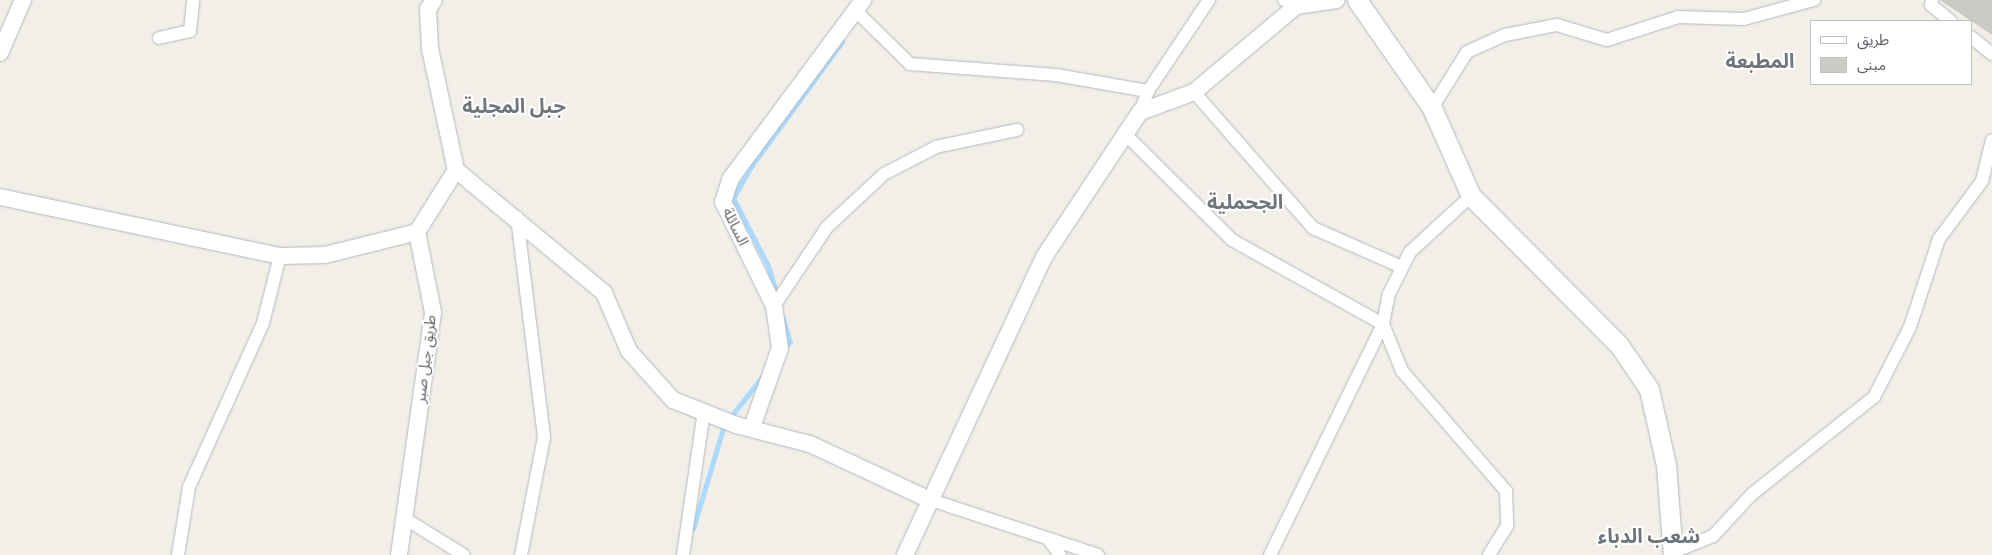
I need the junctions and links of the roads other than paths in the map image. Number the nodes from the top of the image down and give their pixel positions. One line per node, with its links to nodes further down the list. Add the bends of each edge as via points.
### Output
1 (23, 0): 14 (street)
2 (193, 0): 12 (street, via 190,31)
3 (1208, 0): 16 (street)
4 (1337, 0): 9 (street)
5 (1357, 0): 18 (main road)
6 (1814, 0): 18 (street, via 1744,19 1678,17 1607,40 1557,25 1506,35 1467,52)
7 (1932, 0): 11 (street, via 1931,5)
8 (428, 3): 23 (street, via 430,49)
9 (1290, 3): 17 (street)
10 (860, 6): 16 (street, via 910,64 1056,75); 30 (street, السائلة, via 731,178 723,202)
11 (1950, 20)
12 (159, 38)
13 (1972, 38): 15 (street)
14 (0, 53)
15 (1992, 54)
16 (1148, 91): 19 (street)
17 (1194, 92): 19 (street); 29 (street, via 1313,228)
18 (1432, 108): 24 (main road)
19 (1140, 112): 21 (street)
20 (1017, 130): 30 (street, via 936,147 884,174 827,227)
21 (1124, 133): 31 (street, via 1232,240); 34 (street, via 1044,257)
22 (1992, 140): 37 (street, via 1982,181 1939,240 1910,326 1874,397 1752,494 1713,536)
23 (456, 170): 26 (street); 27 (street)
24 (1471, 196): 29 (street, via 1410,252); 37 (main road, via 1619,345 1649,390 1666,465)
25 (0, 197): 28 (street)
26 (517, 217): 32 (street, via 604,293 629,351 673,400); 41 (street, via 544,438)
27 (417, 232): 28 (street, via 325,255); 35 (street, طريق جبل صبر, via 433,312)
28 (280, 256): 38 (street, via 263,324 189,487)
29 (1402, 267): 31 (street, via 1389,294)
30 (774, 306): 33 (street, السائلة, via 780,348)
31 (1384, 324): 46 (street); 47 (street, via 1402,371 1506,491 1507,526)
32 (704, 411): 33 (street); 42 (street)
33 (752, 427): 34 (street, via 810,444)
34 (928, 499): 36 (street); 43 (street)
35 (404, 518): 39 (street, طريق جبل صبر); 40 (street)
36 (1048, 538): 44 (street); 45 (street)
37 (1672, 554)
38 (178, 555)
39 (398, 555)
40 (464, 555)
41 (521, 555)
42 (683, 555)
43 (905, 555)
44 (1060, 555)
45 (1098, 555)
46 (1270, 555)
47 (1488, 555)

